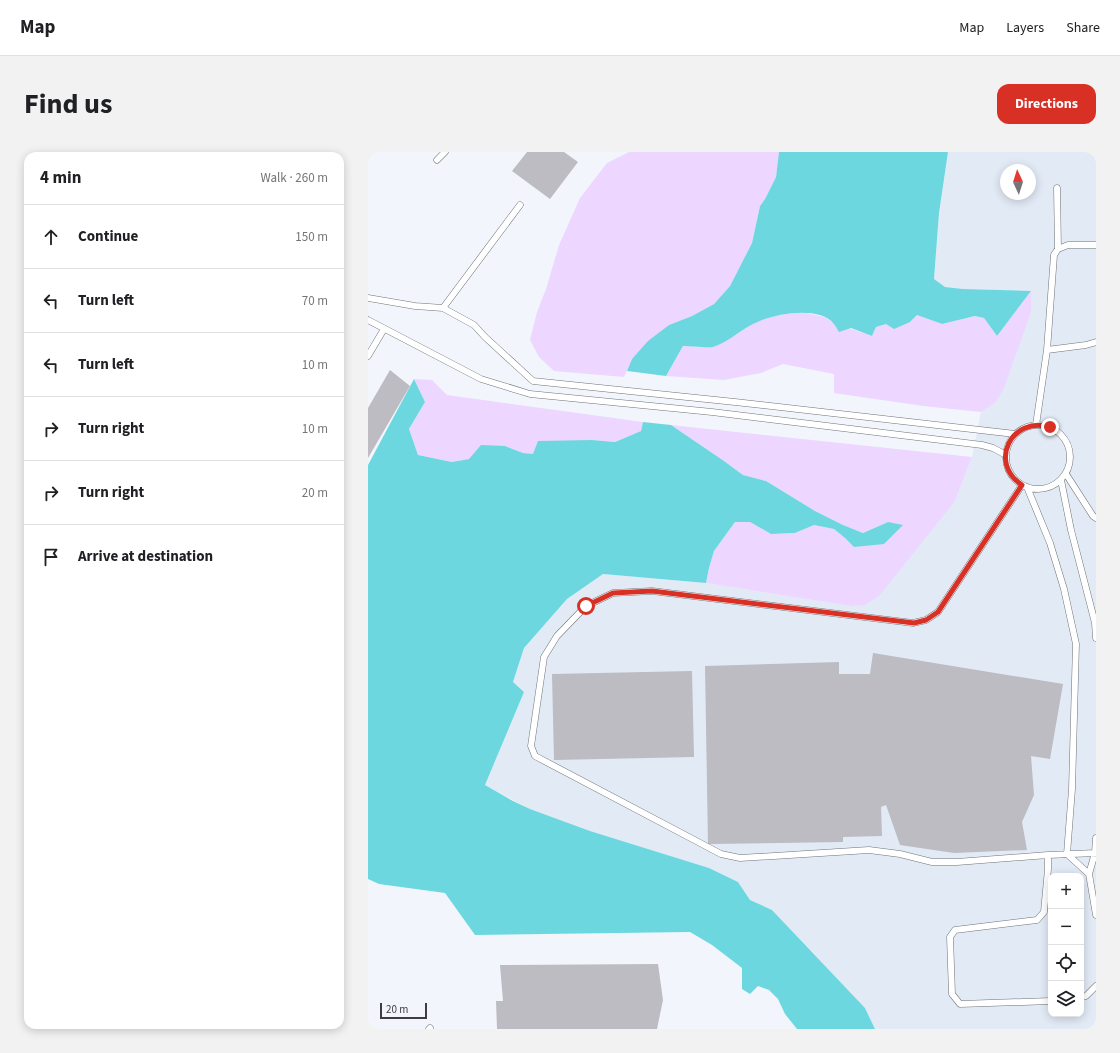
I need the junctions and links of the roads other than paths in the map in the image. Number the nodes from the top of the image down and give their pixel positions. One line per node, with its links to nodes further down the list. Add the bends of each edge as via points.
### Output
1 (445, 152): 2 (lane)
2 (437, 160)
3 (1057, 188): 6 (lane)
4 (520, 205): 8 (lane)
5 (1096, 245): 6 (lane, via 1068,245)
6 (1058, 249): 12 (lane, via 1054,255)
7 (368, 298): 8 (lane)
8 (443, 308): 15 (lane, via 474,325 533,381)
9 (368, 320): 10 (lane)
10 (384, 329): 13 (lane); 16 (lane, via 481,379 530,394 712,412 982,445)
11 (1096, 342): 12 (lane)
12 (1047, 350): 14 (lane)
13 (368, 356)
14 (1036, 425): 15 (lane); 17 (lane, via 1056,430 1066,440 1070,461)
15 (1015, 434): 16 (lane, via 1007,447)
16 (1006, 455): 19 (lane, via 1008,470)
17 (1066, 474): 18 (lane); 20 (lane)
18 (1061, 480): 19 (lane, via 1049,487 1035,489); 21 (lane, via 1095,623)
19 (1025, 486): 24 (lane, via 1050,543 1064,589 1076,644); 25 (lane, via 938,612 926,620 914,623 652,591 613,593 586,606 557,636 544,657 531,746 535,756 720,854 740,858 868,850 932,862)
20 (1096, 518)
21 (1096, 638)
22 (1096, 838): 23 (lane)
23 (1096, 853): 24 (lane); 26 (lane)
24 (1067, 854): 25 (lane); 26 (lane)
25 (1048, 855): 30 (lane, via 1044,912 1037,920 955,930 950,937 952,994 960,1004)
26 (1089, 874): 27 (lane)
27 (1096, 915)
28 (1096, 986): 29 (lane)
29 (1084, 997)
30 (1048, 1001)

